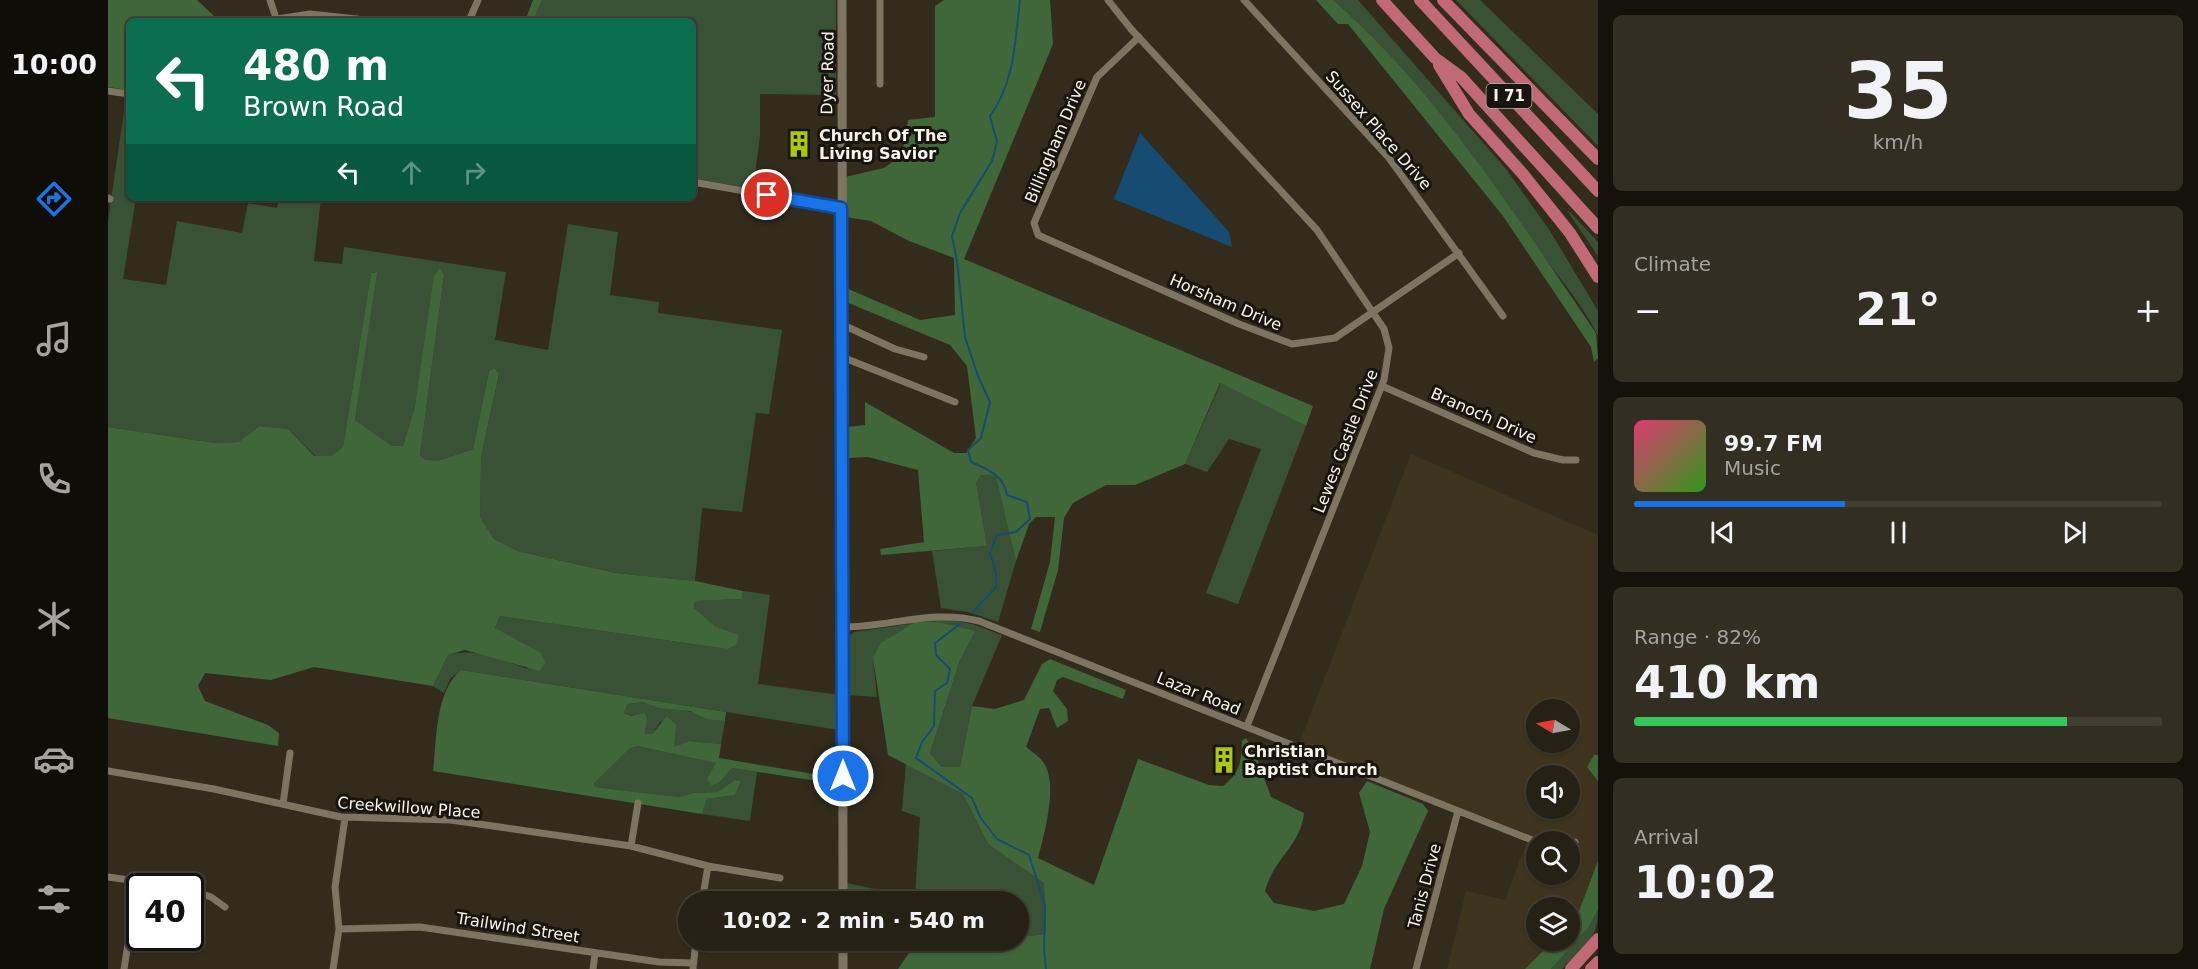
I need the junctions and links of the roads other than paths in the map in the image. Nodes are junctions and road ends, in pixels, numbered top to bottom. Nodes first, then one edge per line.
1 (270, 0) edge
2 (478, 0) edge
3 (842, 0) edge
4 (880, 0) edge
5 (1108, 0) edge
6 (1244, 0) edge
7 (1382, 0) edge
8 (1420, 0) edge
9 (1443, 0) edge
10 (276, 18) edge
11 (288, 18) edge
12 (348, 18) edge
13 (471, 18) edge
14 (1139, 37) junction
15 (1435, 58) junction
16 (880, 84) dead end
17 (108, 90) edge
18 (126, 93) edge
19 (1598, 159) edge
20 (696, 183) edge
21 (1598, 191) edge
22 (841, 208) junction
23 (1598, 228) edge
24 (1038, 235) joint
25 (1459, 253) junction
26 (1598, 277) edge
27 (1373, 314) junction
28 (1503, 316) dead end
29 (841, 324) junction
30 (842, 357) junction
31 (924, 357) dead end
32 (1382, 386) junction
33 (955, 402) dead end
34 (1576, 460) dead end
35 (843, 627) junction
36 (1246, 726) junction
37 (290, 753) dead end
38 (108, 771) edge
39 (638, 803) dead end
40 (283, 804) junction
41 (1458, 811) junction
42 (345, 818) junction
43 (1526, 838) edge
44 (632, 846) junction
45 (708, 866) junction
46 (108, 877) edge
47 (780, 878) dead end
48 (126, 879) edge
49 (704, 891) edge
50 (843, 891) edge
51 (204, 894) edge
52 (225, 907) dead end
53 (339, 929) junction
54 (1598, 935) edge
55 (1598, 939) edge
56 (1588, 949) junction
57 (127, 951) edge
58 (695, 951) edge
59 (843, 951) edge
60 (595, 953) junction
61 (1598, 962) edge
62 (693, 966) edge
63 (124, 969) edge
64 (333, 969) edge
65 (593, 969) edge
66 (843, 969) edge
67 (1416, 969) edge
68 (1571, 969) edge
69 (1591, 969) edge

1 - 10 street
2 - 13 street
3 - 22 street, Dyer Road
4 - 16 street
5 - 14 street, Lewes Castle Drive
6 - 25 street, Sussex Place Drive
7 - 15 highway, I 71
8 - 21 highway, I 71
9 - 19 highway
11 - 12 street
14 - 24 street, Billingham Drive
14 - 27 street, Lewes Castle Drive
15 - 23 highway, I 71
15 - 26 highway
17 - 18 street
20 - 22 street
22 - 29 street, Dyer Road
24 - 27 street, Horsham Drive
25 - 27 street, Horsham Drive
25 - 28 street, Sussex Place Drive
27 - 32 street, Lewes Castle Drive
29 - 30 street, Dyer Road
29 - 31 street
30 - 33 street
30 - 35 street, Dyer Road
32 - 34 street, Branoch Drive
32 - 36 street, Lewes Castle Drive
35 - 36 street, Lazar Road
35 - 50 street, Dyer Road
36 - 41 street, Lazar Road
37 - 40 street
38 - 40 street, Creekwillow Place
39 - 44 street
40 - 42 street, Creekwillow Place
41 - 43 street, Lazar Road
41 - 67 street, Tanis Drive
42 - 44 street, Creekwillow Place
42 - 53 street
44 - 45 street, Creekwillow Place
45 - 47 street, Creekwillow Place
45 - 49 street
46 - 48 street
51 - 52 street
53 - 60 street, Trailwind Street
53 - 64 street
54 - 56 highway
55 - 56 highway
56 - 68 highway
57 - 63 street
58 - 62 street
59 - 66 street
60 - 62 street, Trailwind Street
60 - 65 street
61 - 69 highway

